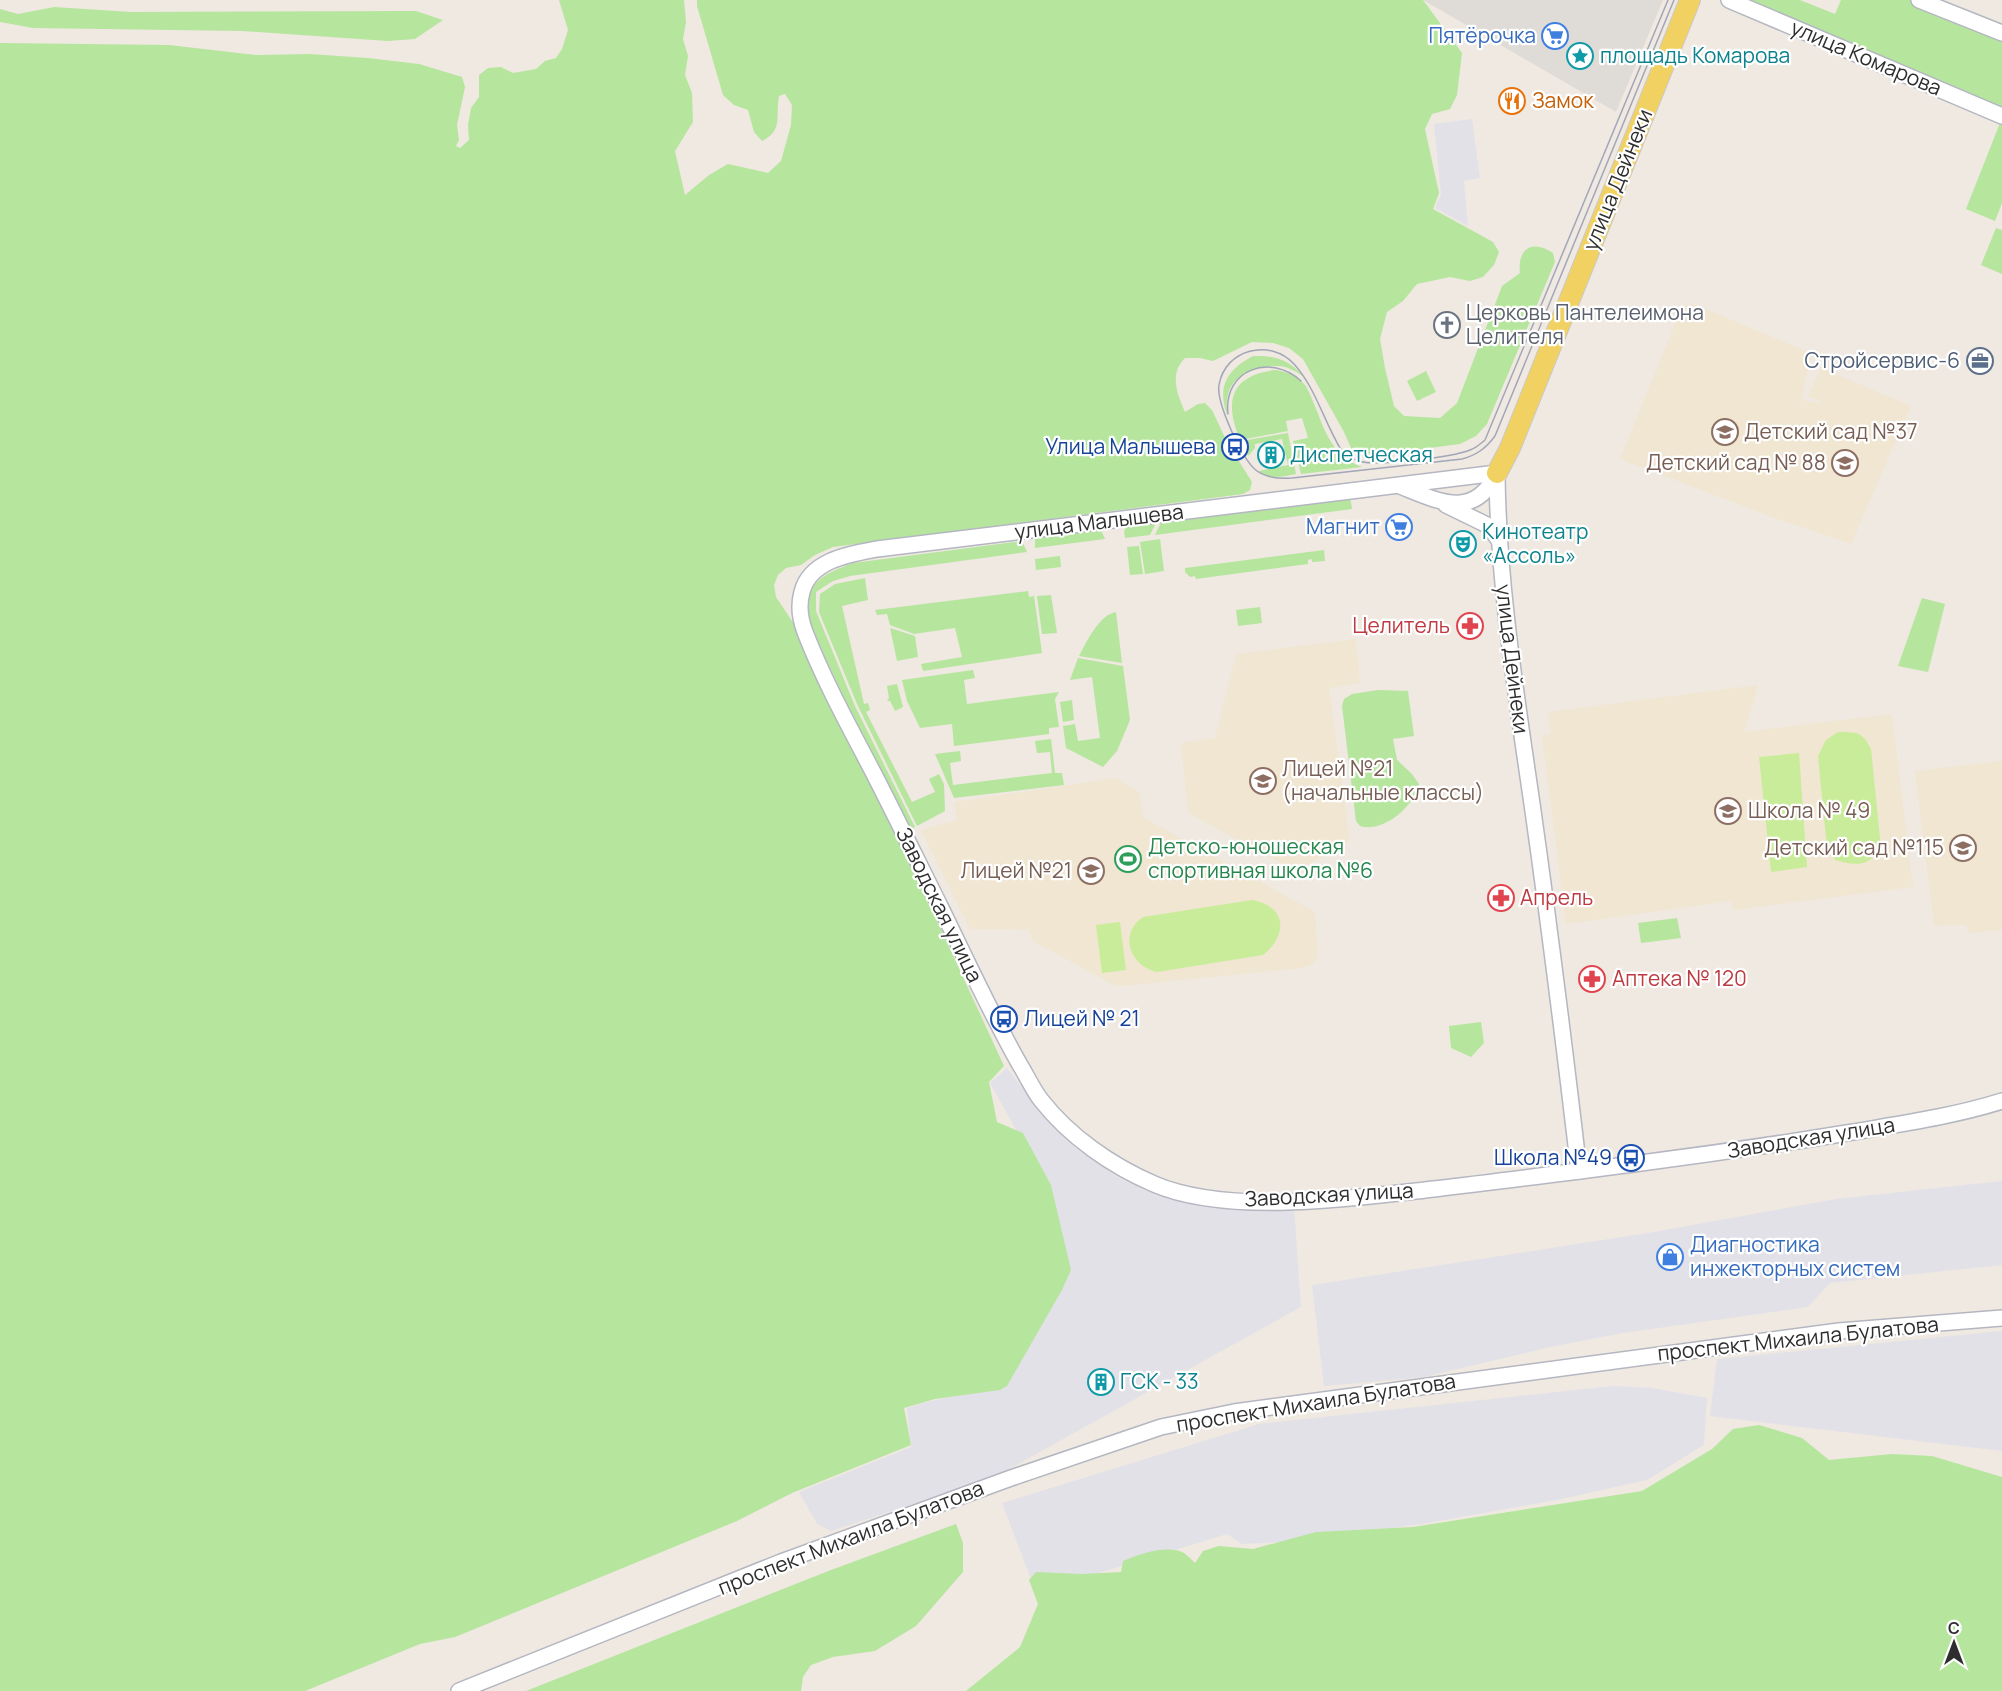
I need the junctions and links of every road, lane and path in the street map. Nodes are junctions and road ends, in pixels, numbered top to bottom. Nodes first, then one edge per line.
1 (1690, 0) edge
2 (1729, 0) edge
3 (1919, 0) edge
4 (2002, 33) edge
5 (2002, 116) edge
6 (1497, 473) junction
7 (1400, 486) junction
8 (1435, 500) junction
9 (1498, 535) junction
10 (806, 581) joint
11 (2002, 1101) edge
12 (1580, 1172) junction
13 (2002, 1318) edge
14 (459, 1691) edge

1 - 6 main road, улица Дейнеки
2 - 5 street, улица Комарова
3 - 4 street
6 - 7 street, улица Малышева
6 - 8 street, улица Малышева
6 - 9 street, улица Дейнеки
7 - 8 street, улица Малышева
7 - 10 street, улица Малышева
8 - 9 street
9 - 12 street, улица Дейнеки
10 - 12 street, Заводская улица
11 - 12 street, Заводская улица
13 - 14 street, проспект Михаила Булатова

